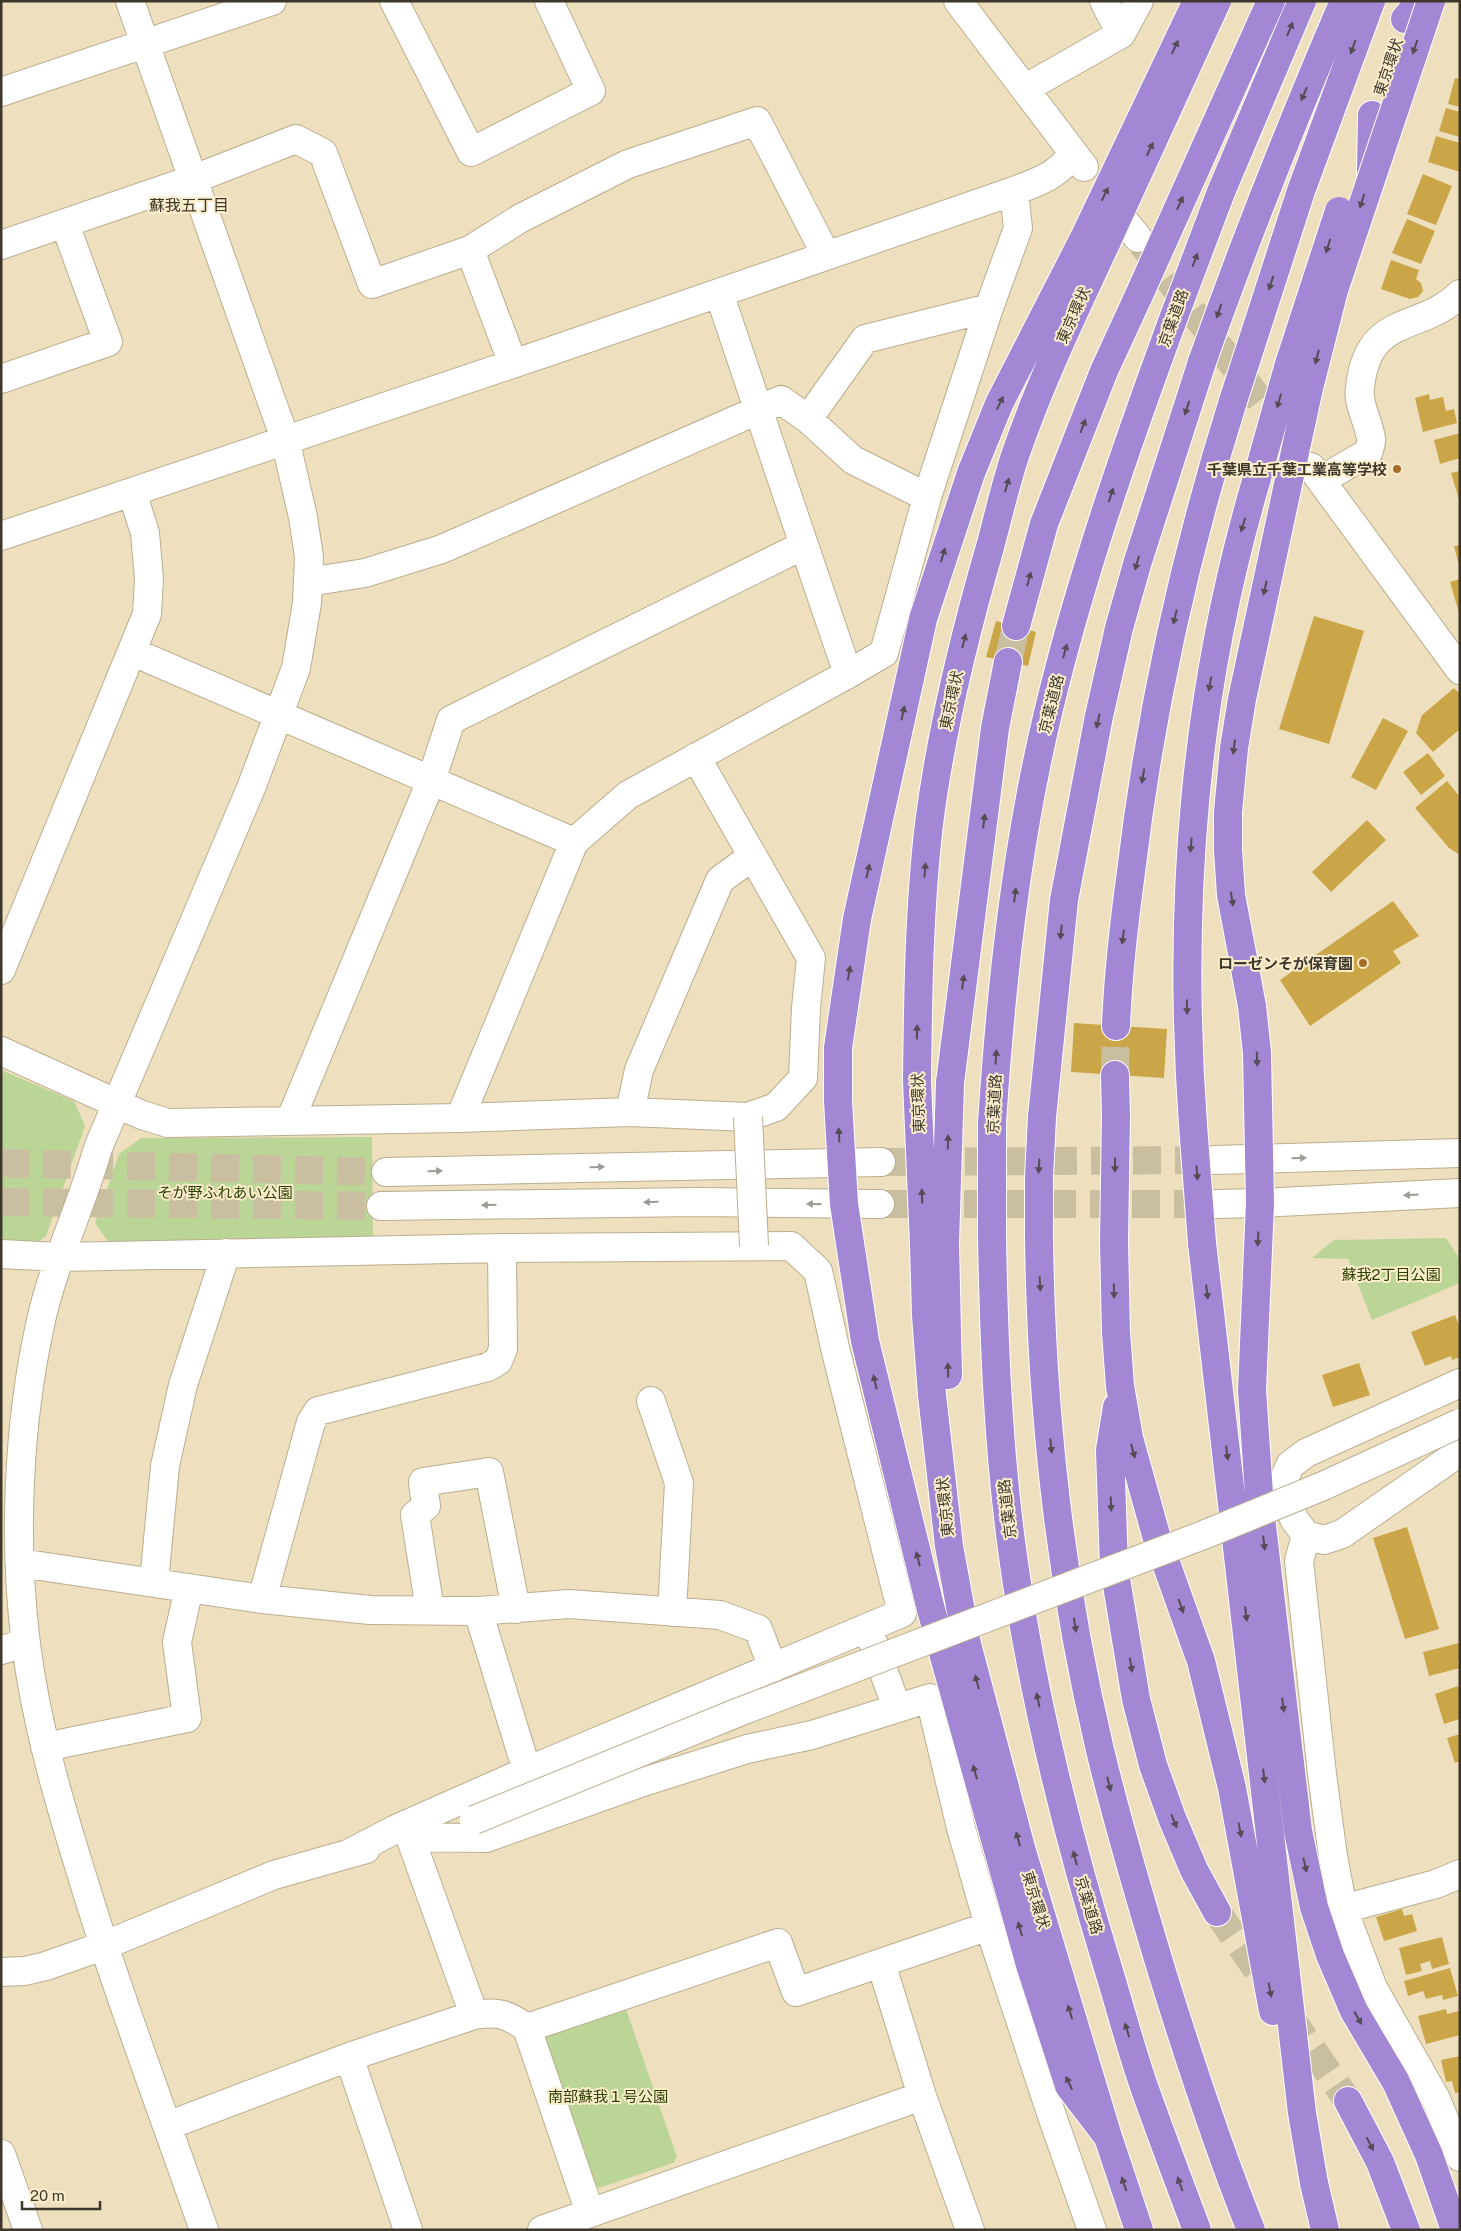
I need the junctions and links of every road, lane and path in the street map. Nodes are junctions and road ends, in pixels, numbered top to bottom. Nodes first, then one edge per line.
1 (130, 1) edge
2 (272, 1) edge
3 (394, 1) edge
4 (549, 1) edge
5 (958, 1) edge
6 (1104, 1) edge
7 (1139, 1) edge
8 (1271, 1) edge
9 (1302, 1) edge
10 (1344, 1) edge
11 (1371, 1) edge
12 (1431, 1) edge
13 (1211, 2) edge
14 (1412, 7) edge
15 (1121, 34) junction
16 (145, 42) junction
17 (1184, 76) junction
18 (1026, 88) junction
19 (1, 92) edge
20 (1372, 115) junction
21 (1131, 141) junction
22 (1371, 174) junction
23 (194, 179) junction
24 (1014, 191) junction
25 (65, 224) junction
26 (1114, 235) junction
27 (1, 246) edge
28 (470, 250) junction
29 (826, 255) junction
30 (719, 293) junction
31 (1460, 294) edge
32 (989, 308) junction
33 (514, 364) junction
34 (1, 379) edge
35 (758, 409) junction
36 (808, 420) junction
37 (285, 440) junction
38 (132, 492) junction
39 (927, 498) junction
40 (1, 536) edge
41 (804, 545) junction
42 (308, 577) junction
43 (1016, 626) tunnel mouth
44 (133, 652) junction
45 (1008, 662) tunnel mouth
46 (1460, 670) edge
47 (848, 674) junction
48 (278, 716) junction
49 (696, 757) junction
50 (431, 781) junction
51 (574, 842) junction
52 (753, 856) junction
53 (1, 970) edge
54 (1116, 1026) tunnel mouth
55 (1, 1051) edge
56 (1115, 1075) tunnel mouth
57 (118, 1102) junction
58 (630, 1112) junction
59 (748, 1117) junction
60 (460, 1118) junction
61 (290, 1121) junction
62 (1460, 1153) edge
63 (1215, 1160) tunnel mouth
64 (1259, 1160) junction
65 (841, 1162) junction
66 (881, 1162) tunnel mouth
67 (386, 1172) tunnel mouth
68 (1460, 1193) edge
69 (1260, 1203) junction
70 (844, 1204) junction
71 (880, 1204) tunnel mouth
72 (1216, 1204) tunnel mouth
73 (381, 1206) tunnel mouth
74 (934, 1244) junction
75 (754, 1246) junction
76 (502, 1248) junction
77 (226, 1253) junction
78 (1, 1254) edge
79 (59, 1257) junction
80 (1460, 1383) edge
81 (1120, 1386) junction
82 (652, 1402) dead end
83 (1460, 1422) edge
84 (1460, 1452) edge
85 (1306, 1535) junction
86 (20, 1563) junction
87 (154, 1582) junction
88 (189, 1588) junction
89 (262, 1599) junction
90 (516, 1609) junction
91 (430, 1610) junction
92 (478, 1611) junction
93 (672, 1612) junction
94 (868, 1628) junction
95 (14, 1646) edge
96 (773, 1668) junction
97 (897, 1708) junction
98 (45, 1747) junction
99 (527, 1771) junction
100 (410, 1837) junction
101 (348, 1854) junction
102 (1460, 1874) edge
103 (1343, 1909) junction
104 (1217, 1912) tunnel mouth
105 (989, 1926) junction
106 (103, 1946) junction
107 (881, 1963) junction
108 (1, 1972) edge
109 (474, 2015) junction
110 (527, 2028) junction
111 (349, 2057) junction
112 (922, 2096) junction
113 (1348, 2101) tunnel mouth
114 (1302, 2113) junction
115 (1453, 2123) edge
116 (167, 2126) junction
117 (1108, 2137) junction
118 (1, 2154) edge
119 (1460, 2157) edge
120 (590, 2213) junction
121 (1087, 2228) edge
122 (28, 2230) edge
123 (204, 2230) edge
124 (408, 2230) edge
125 (542, 2230) edge
126 (970, 2230) edge
127 (1139, 2230) edge
128 (1197, 2230) edge
129 (1251, 2230) edge
130 (1326, 2230) edge
131 (1406, 2230) edge
132 (1455, 2230) edge

1 - 16 street
2 - 16 street
3 - 4 street
5 - 18 street
6 - 15 street
7 - 15 street
43 -> 8 highway, bridge
128 -> 9 highway, 京葉道路, bridge
10 -> 129 highway, bridge
11 -> 54 highway, bridge
12 -> 22 highway, bridge
13 - 17 highway, 東京環状, bridge
21 -> 13 highway, bridge
14 - 20 highway, 東京環状
15 - 18 street
16 - 19 street
16 - 23 street
17 - 21 highway, bridge
26 -> 17 highway, 東京環状, bridge
18 - 24 street
20 - 22 highway
20 -> 114 highway, 東京環状, bridge
26 -> 21 highway, bridge
22 -> 64 highway, bridge
23 - 25 street
23 - 28 street
23 - 37 street
24 - 29 street
24 - 32 street
25 - 27 street
25 - 34 street
65 -> 26 highway
74 -> 26 highway, 東京環状, bridge
28 - 29 street
28 - 33 street
29 - 30 street
30 - 33 street
30 - 35 street
31 - 46 street
32 - 36 street
32 - 39 street
33 - 37 street
35 - 36 street
35 - 41 street
35 - 42 street
36 - 39 street
37 - 38 street
37 - 42 street
38 - 40 street
38 - 44 street
39 - 47 street
41 - 47 street
41 - 50 street
42 - 48 street
44 - 48 street
44 - 53 street
74 -> 45 highway, bridge
47 - 49 street
48 - 50 street
48 - 57 street
49 - 51 street
49 - 52 street
50 - 51 street
50 - 61 street
51 - 60 street
52 - 58 street
52 - 59 street
55 - 57 street
56 -> 81 highway, bridge
57 - 61 street
57 - 79 street
58 - 59 street
58 - 60 street
59 - 75 street, bridge
60 - 61 street
64 -> 62 street
63 - 64 street
64 - 69 highway
65 - 66 street
67 -> 65 street
65 - 70 highway
68 -> 69 street
69 - 72 street
69 -> 132 highway
70 - 71 street
70 -> 73 street
117 -> 70 highway
117 -> 74 highway, 東京環状
75 - 76 street
75 - 94 street
76 - 77 street
76 - 89 street
77 - 79 street
77 - 87 street
78 - 79 street
79 - 86 street
80 - 85 street
81 -> 104 highway
81 -> 114 highway
82 - 93 street
83 - 100 street, bridge
84 - 85 street
85 - 103 street
86 - 87 street
86 - 95 street
87 - 88 street
88 - 89 street
88 - 98 street
89 - 91 street
90 - 91 street
90 - 92 street
90 - 93 street
91 - 92 street
92 - 99 street
93 - 96 street
94 - 96 street
94 - 97 street
95 - 98 street
96 - 99 street
97 - 100 street
97 - 105 street
98 - 106 street
99 - 101 street
100 - 101 street
100 - 109 street
101 - 106 street
102 - 103 street
103 - 115 street
105 - 107 street
105 - 121 street
106 - 108 street
106 - 116 street
107 - 110 street
107 - 112 street
109 - 110 street
109 - 111 street
110 - 120 street
111 - 116 street
111 - 124 street
112 - 120 street
112 - 126 street
113 -> 131 highway
114 - 130 highway, 東京環状
115 - 119 street
116 - 123 street
127 -> 117 highway, 東京環状
118 - 122 street
120 - 125 street

